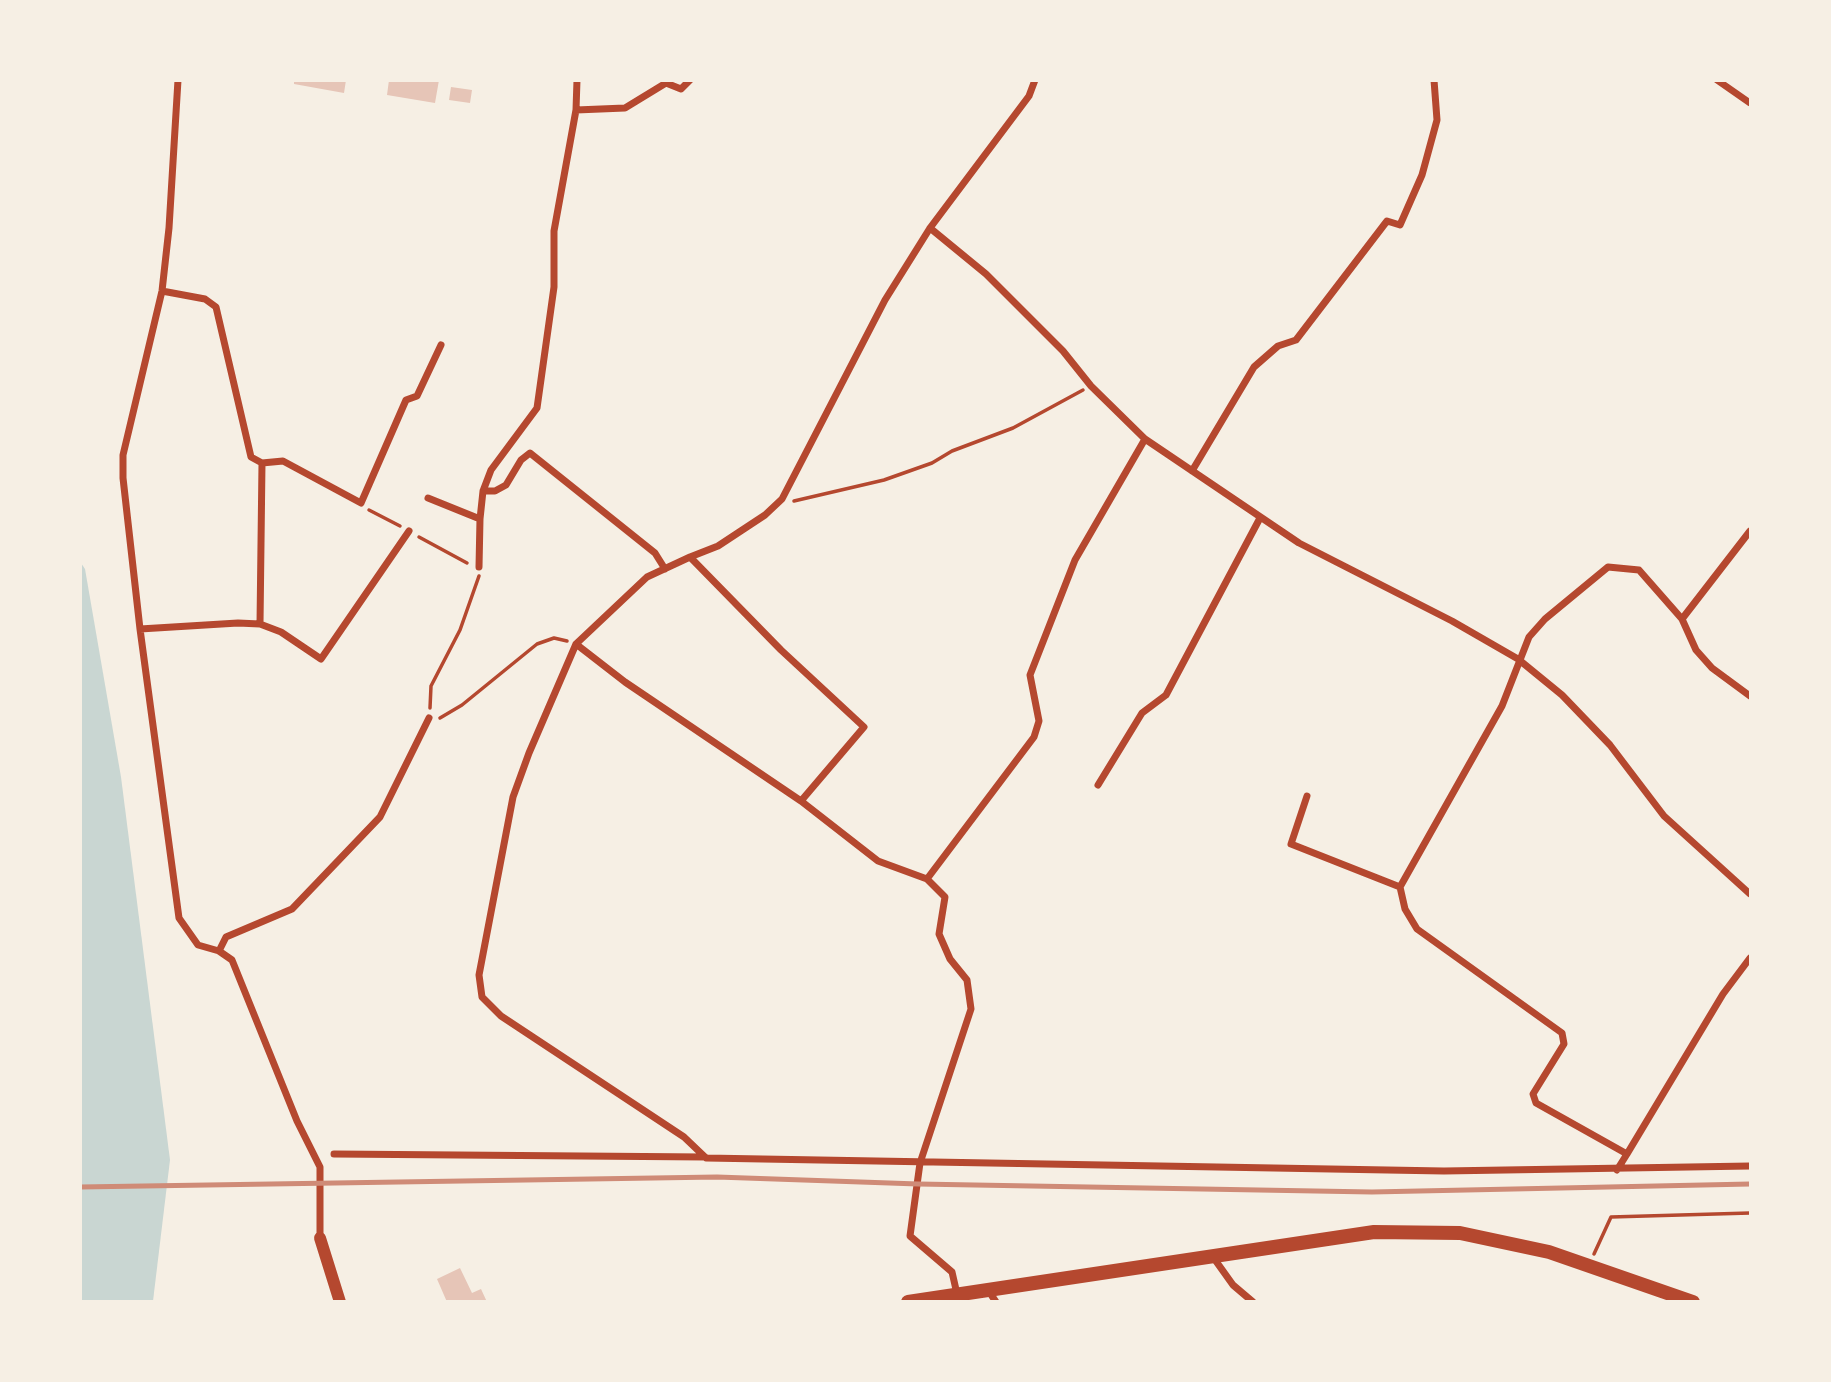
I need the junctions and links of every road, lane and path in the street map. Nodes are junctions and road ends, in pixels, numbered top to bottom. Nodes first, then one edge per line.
1 (177, 80) edge
2 (577, 80) edge
3 (690, 80) edge
4 (1035, 80) edge
5 (1434, 80) edge
6 (1717, 80) edge
7 (1751, 103) edge
8 (576, 110) junction
9 (930, 228) junction
10 (162, 291) junction
11 (441, 345) dead end
12 (1091, 386) junction
13 (1145, 439) junction
14 (262, 463) junction
15 (1192, 471) junction
16 (483, 491) junction
17 (428, 498) dead end
18 (782, 499) junction
19 (1260, 518) junction
20 (480, 519) junction
21 (409, 531) dead end
22 (1751, 531) edge
23 (690, 557) junction
24 (479, 567) joint
25 (665, 569) junction
26 (1682, 619) junction
27 (260, 624) junction
28 (140, 629) junction
29 (576, 644) junction
30 (1518, 659) junction
31 (1751, 696) edge
32 (429, 718) junction
33 (1098, 785) dead end
34 (1307, 796) dead end
35 (802, 801) junction
36 (927, 879) junction
37 (1400, 887) junction
38 (1751, 894) edge
39 (219, 951) junction
40 (1751, 958) edge
41 (334, 1154) dead end
42 (1627, 1154) junction
43 (706, 1157) junction
44 (920, 1163) junction
45 (1751, 1166) edge
46 (1617, 1170) junction
47 (1751, 1213) edge
48 (320, 1238) joint
49 (1213, 1256) junction
50 (1590, 1265) junction
51 (957, 1294) junction
52 (992, 1295) edge
53 (340, 1301) edge
54 (908, 1301) edge
55 (1253, 1301) edge
56 (1693, 1301) edge

1 - 10 street
2 - 8 street
3 - 8 street
4 - 9 street
5 - 15 street
6 - 7 street
8 - 16 street
9 - 12 street
9 - 18 street
10 - 14 street
10 - 28 street
11 - 14 street
12 - 13 street
12 - 18 path
13 - 15 street
13 - 36 street
14 - 27 street
15 - 19 street
16 - 20 street
16 - 25 street
17 - 20 street
18 - 23 street
19 - 30 street
19 - 33 street
20 - 24 street
21 - 27 street
22 - 26 street
23 - 25 street
23 - 35 street
24 - 32 path
25 - 29 street
26 - 30 street
26 - 31 street
27 - 28 street
28 - 39 street
29 - 32 path
29 - 35 street
29 - 43 street
30 - 37 street
30 - 38 street
32 - 39 street
34 - 37 street
35 - 36 street
36 - 44 street
37 - 42 street
39 - 48 street
40 - 42 street
41 - 43 street
42 - 46 street
43 - 44 street
44 - 46 street
44 - 51 street
45 - 46 street
47 - 50 path
48 - 53 street
49 - 50 main road
49 - 52 main road
49 - 55 street
50 - 56 main road
51 - 52 main road
51 - 54 main road

